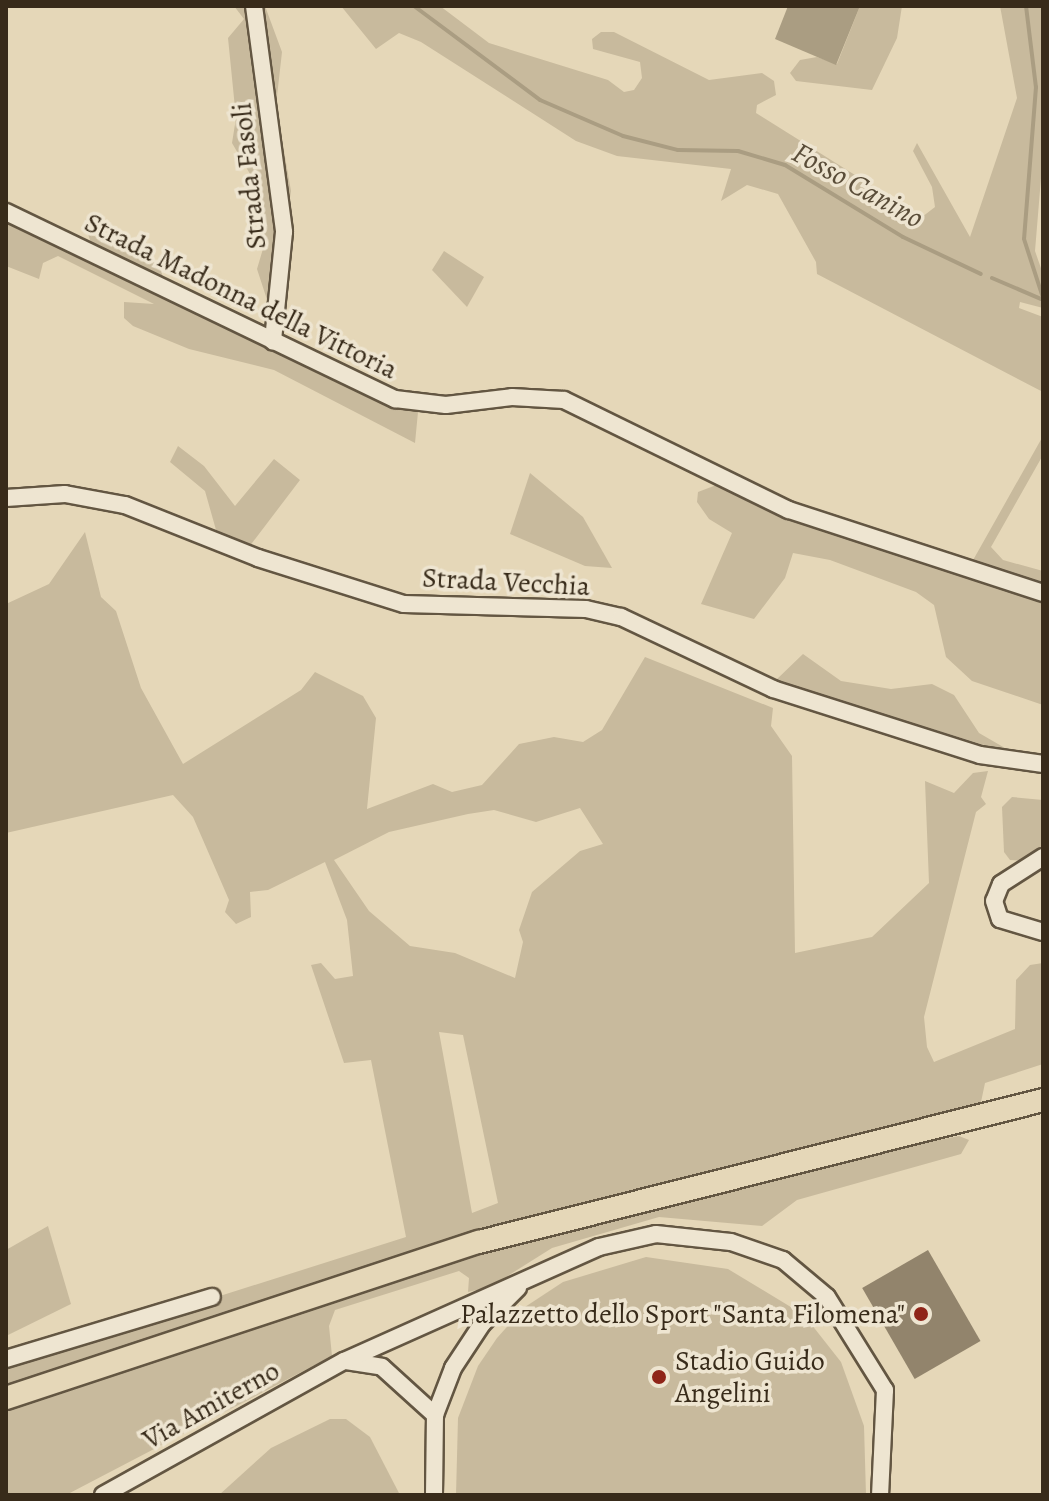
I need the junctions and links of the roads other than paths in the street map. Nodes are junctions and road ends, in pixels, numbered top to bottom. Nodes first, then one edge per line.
1 (254, 6) edge
2 (6, 212) edge
3 (273, 341) junction
4 (6, 498) edge
5 (1043, 593) edge
6 (1043, 764) edge
7 (1043, 857) edge
8 (1043, 932) edge
9 (1043, 1100) edge
10 (527, 1278) junction
11 (212, 1297) dead end
12 (6, 1359) edge
13 (344, 1361) junction
14 (6, 1398) edge
15 (435, 1415) junction
16 (103, 1495) edge
17 (434, 1495) edge
18 (880, 1495) edge

1 - 3 street, Strada Fasoli
2 - 3 street, Strada Madonna della Vittoria
3 - 5 street, Strada Madonna della Vittoria
4 - 6 street, Strada Vecchia
7 - 8 street
9 - 14 highway
10 - 13 street, Via Amiterno
10 - 15 street
10 - 18 street, Via Amiterno
11 - 12 street
13 - 15 street
13 - 16 street, Via Amiterno
15 - 17 street

